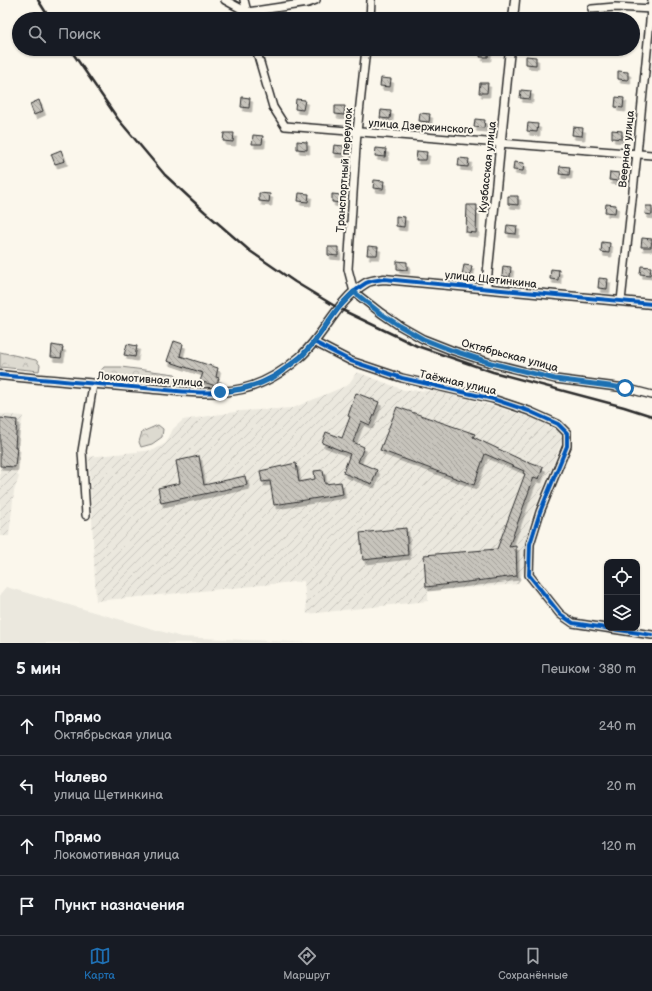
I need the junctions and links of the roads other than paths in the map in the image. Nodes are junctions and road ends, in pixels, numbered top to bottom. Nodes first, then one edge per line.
1 (225, 0) edge
2 (244, 0) edge
3 (316, 0) edge
4 (372, 0) edge
5 (515, 0) edge
6 (652, 0) edge
7 (592, 9) dead end
8 (652, 9) edge
9 (243, 12) edge
10 (247, 12) edge
11 (263, 12) edge
12 (371, 12) edge
13 (514, 12) edge
14 (258, 56) edge
15 (365, 56) edge
16 (509, 56) edge
17 (357, 132) junction
18 (500, 143) junction
19 (637, 154) junction
20 (652, 155) edge
21 (486, 288) junction
22 (354, 292) junction
23 (621, 301) junction
24 (652, 304) edge
25 (338, 308) joint
26 (314, 342) junction
27 (0, 375) edge
28 (93, 384) junction
29 (652, 395) edge
30 (86, 515) dead end
31 (652, 635) edge

1 - 9 street
2 - 10 street
3 - 11 street
4 - 12 street
5 - 13 street
6 - 8 street, Веерная улица
7 - 8 street
8 - 19 street, Веерная улица
14 - 17 street, улица Дзержинского
15 - 17 street, Транспортный переулок
16 - 18 street, Кузбасская улица
17 - 18 street, улица Дзержинского
17 - 22 street, Транспортный переулок
18 - 19 street, улица Дзержинского
18 - 21 street, Кузбасская улица
19 - 20 street, улица Дзержинского
19 - 23 street, Веерная улица
21 - 22 street, улица Щетинкина
21 - 23 street, улица Щетинкина
22 - 25 street, улица Щетинкина
22 - 29 street, Октябрьская улица
23 - 24 street, улица Щетинкина
25 - 26 street, Локомотивная улица
26 - 28 street, Локомотивная улица
26 - 31 street, Таёжная улица
27 - 28 street, Локомотивная улица
28 - 30 street

